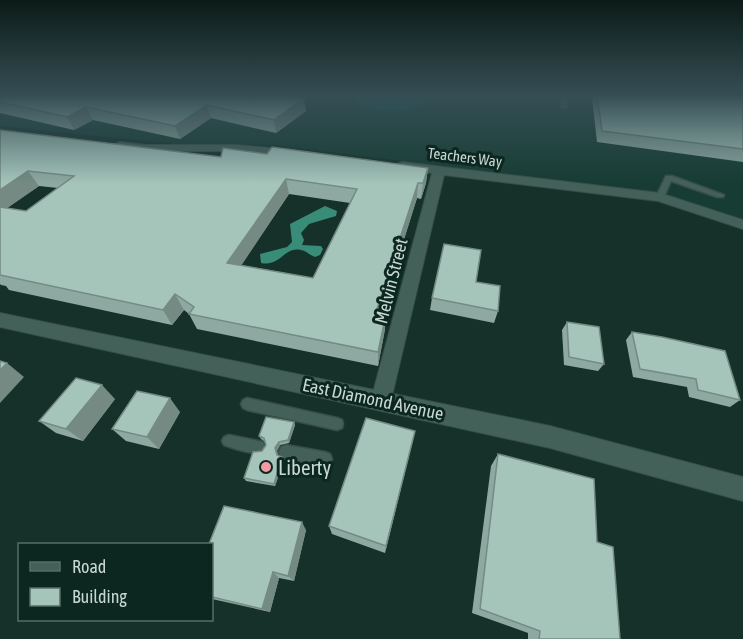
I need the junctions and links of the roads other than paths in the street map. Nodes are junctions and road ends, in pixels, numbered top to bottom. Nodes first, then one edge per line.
1 (112, 144) edge
2 (303, 155) edge
3 (394, 165) edge
4 (439, 170) junction
5 (720, 195) dead end
6 (660, 196) junction
7 (743, 225) edge
8 (0, 320) edge
9 (381, 400) junction
10 (247, 404) dead end
11 (337, 424) dead end
12 (229, 441) dead end
13 (258, 447) dead end
14 (286, 452) dead end
15 (325, 459) dead end
16 (743, 489) edge

1 - 2 street
3 - 4 street, Teachers Way
4 - 6 street, Teachers Way
4 - 9 street, Melvin Street
5 - 6 lane
6 - 7 street, Teachers Way
8 - 9 street, East Diamond Avenue
9 - 16 street, East Diamond Avenue
10 - 11 lane
12 - 13 lane
14 - 15 lane

